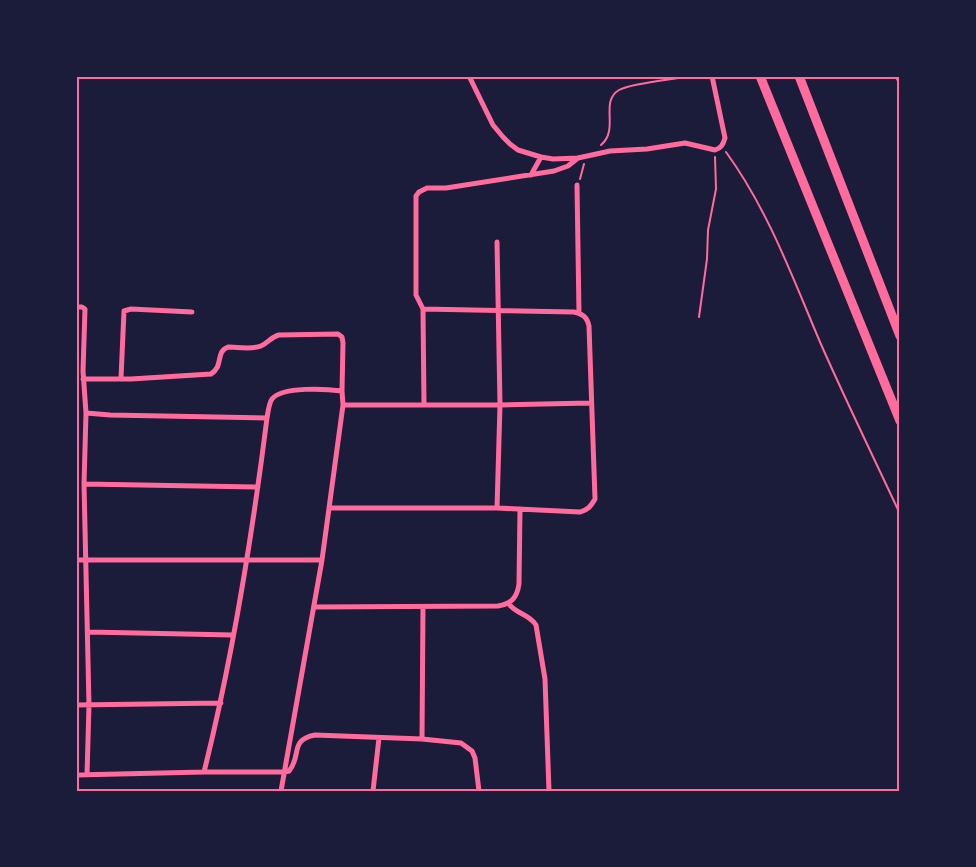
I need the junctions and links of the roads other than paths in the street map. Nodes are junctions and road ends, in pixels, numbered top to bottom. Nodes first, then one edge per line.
1 (468, 76) edge
2 (712, 76) edge
3 (760, 76) edge
4 (799, 76) edge
5 (541, 157) junction
6 (578, 158) junction
7 (531, 175) junction
8 (577, 185) road end
9 (497, 242) dead end
10 (76, 307) edge
11 (424, 309) junction
12 (498, 311) junction
13 (192, 312) dead end
14 (578, 313) junction
15 (76, 336) edge
16 (83, 336) junction
17 (900, 336) edge
18 (121, 378) junction
19 (83, 379) junction
20 (342, 390) junction
21 (76, 391) edge
22 (84, 391) junction
23 (590, 402) junction
24 (343, 405) junction
25 (424, 405) junction
26 (500, 405) junction
27 (86, 413) junction
28 (267, 418) junction
29 (900, 421) edge
30 (84, 484) junction
31 (258, 487) junction
32 (330, 508) junction
33 (497, 508) junction
34 (520, 509) junction
35 (76, 560) edge
36 (86, 560) junction
37 (246, 560) junction
38 (322, 560) junction
39 (509, 604) junction
40 (314, 607) junction
41 (423, 607) junction
42 (88, 632) junction
43 (233, 634) junction
44 (221, 703) junction
45 (76, 705) edge
46 (89, 705) junction
47 (379, 738) junction
48 (422, 739) junction
49 (204, 772) junction
50 (285, 772) junction
51 (76, 775) edge
52 (87, 775) junction
53 (281, 791) edge
54 (373, 791) edge
55 (479, 791) edge
56 (549, 791) edge

1 - 5 street
2 - 6 street
3 - 29 highway
4 - 17 highway
5 - 6 street
5 - 7 street
6 - 7 street
7 - 11 street
8 - 14 street
9 - 12 street
10 - 16 street
11 - 12 street
11 - 25 street
12 - 14 street
12 - 26 street
13 - 18 street
14 - 23 street
15 - 16 street
16 - 19 street
18 - 19 street
18 - 20 street
19 - 22 street
20 - 24 street
20 - 28 street
21 - 22 street
22 - 27 street
23 - 26 street
23 - 34 street
24 - 25 street
24 - 32 street
25 - 26 street
26 - 33 street
27 - 28 street
27 - 30 street
28 - 31 street
30 - 31 street
30 - 36 street
31 - 37 street
32 - 33 street
32 - 38 street
33 - 34 street
34 - 39 street
35 - 36 street
36 - 37 street
36 - 42 street
37 - 38 street
37 - 43 street
38 - 40 street
39 - 41 street
39 - 56 street
40 - 41 street
40 - 50 street
41 - 48 street
42 - 43 street
42 - 46 street
43 - 44 street
44 - 46 street
44 - 49 street
45 - 46 street
46 - 52 street
47 - 48 street
47 - 50 street
47 - 54 street
48 - 55 street
49 - 50 street
49 - 52 street
50 - 53 street
51 - 52 street

